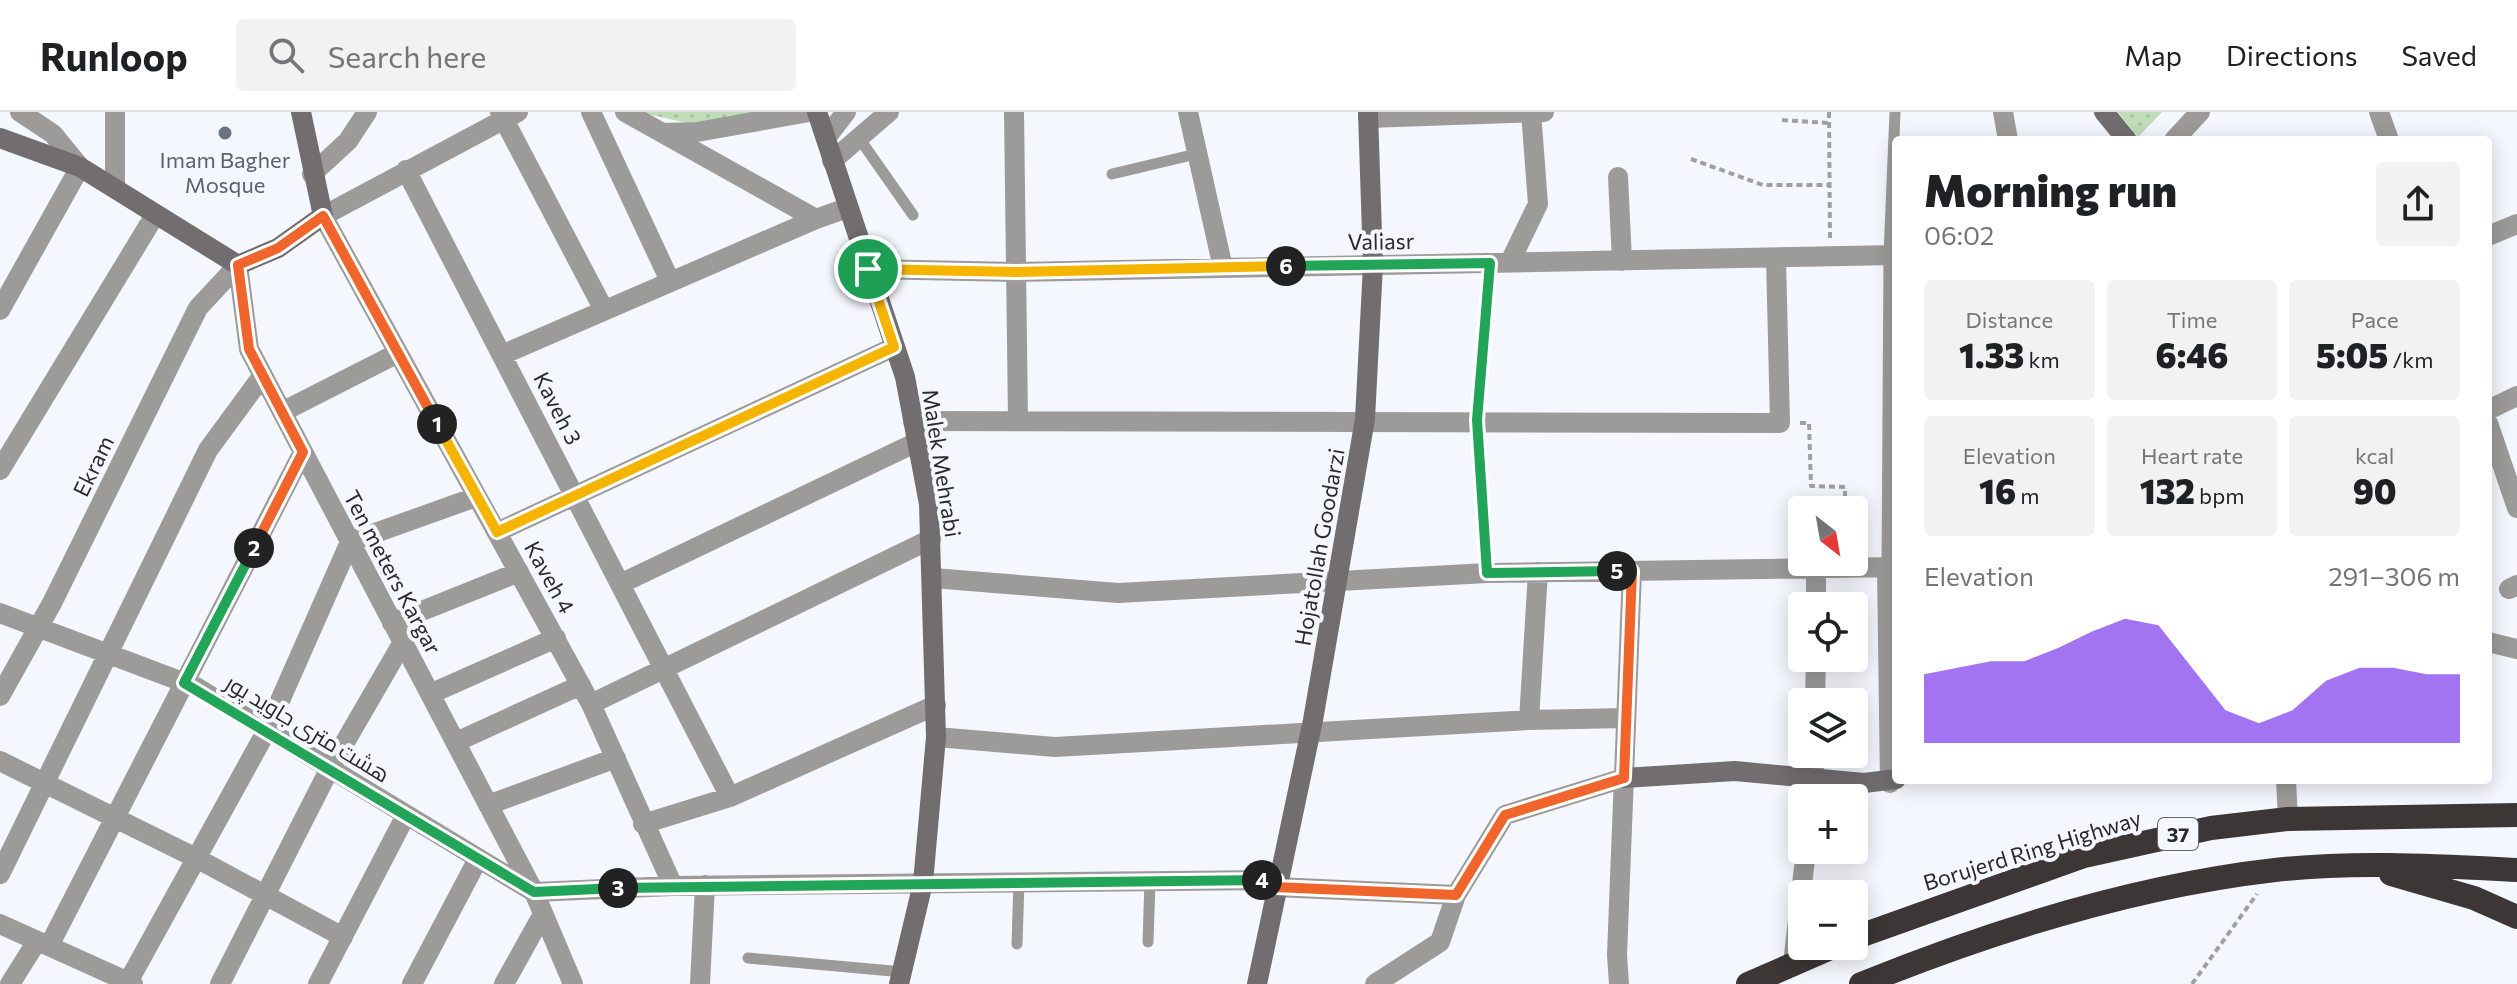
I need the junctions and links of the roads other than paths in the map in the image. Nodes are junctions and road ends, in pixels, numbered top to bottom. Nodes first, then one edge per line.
1 (20, 112) edge
2 (115, 112) edge
3 (301, 112) edge
4 (367, 112) edge
5 (591, 112) edge
6 (625, 112) edge
7 (809, 112) edge
8 (817, 112) edge
9 (846, 112) edge
10 (889, 112) edge
11 (1014, 112) edge
12 (1188, 112) edge
13 (1536, 112) edge
14 (1895, 112) edge
15 (2003, 112) edge
16 (2104, 112) edge
17 (2200, 112) edge
18 (2383, 113) edge
19 (507, 114) edge
20 (1368, 115) edge
21 (663, 133) junction
22 (1895, 136) edge
23 (2007, 136) edge
24 (2124, 136) edge
25 (2178, 136) edge
26 (2388, 136) edge
27 (826, 138) junction
28 (859, 138) junction
29 (2, 144) edge
30 (1196, 154) junction
31 (832, 161) junction
32 (80, 167) junction
33 (406, 170) junction
34 (312, 174) junction
35 (1112, 174) dead end
36 (1618, 177) dead end
37 (115, 187) junction
38 (847, 208) junction
39 (155, 215) junction
40 (913, 215) dead end
41 (323, 216) junction
42 (816, 219) junction
43 (2517, 224) edge
44 (2492, 234) edge
45 (1892, 255) edge
46 (1776, 259) junction
47 (1622, 261) junction
48 (1500, 263) junction
49 (238, 265) junction
50 (1373, 265) junction
51 (1223, 268) junction
52 (868, 269) junction
53 (1016, 272) junction
54 (670, 281) junction
55 (0, 310) edge
56 (604, 310) junction
57 (894, 347) junction
58 (398, 353) junction
59 (504, 354) junction
60 (263, 375) junction
61 (2517, 396) edge
62 (2492, 408) edge
63 (282, 412) junction
64 (1365, 419) junction
65 (1018, 420) junction
66 (913, 421) junction
67 (2492, 435) edge
68 (917, 442) junction
69 (303, 452) junction
70 (0, 470) edge
71 (576, 495) junction
72 (476, 497) junction
73 (2517, 508) edge
74 (497, 532) junction
75 (931, 539) junction
76 (350, 542) junction
77 (1868, 567) edge
78 (1892, 567) edge
79 (1788, 568) edge
80 (1632, 571) junction
81 (519, 572) junction
82 (1538, 572) junction
83 (933, 578) junction
84 (1337, 581) junction
85 (622, 583) junction
86 (0, 613) edge
87 (392, 623) junction
88 (37, 627) junction
89 (556, 638) junction
90 (403, 642) junction
91 (2492, 643) edge
92 (2517, 649) edge
93 (106, 653) junction
94 (665, 670) junction
95 (184, 683) junction
96 (581, 685) junction
97 (430, 694) junction
98 (0, 696) edge
99 (591, 704) junction
100 (936, 705) junction
101 (1626, 718) junction
102 (1529, 720) junction
103 (267, 730) junction
104 (1310, 732) junction
105 (936, 737) junction
106 (456, 742) junction
107 (616, 758) junction
108 (0, 761) edge
109 (330, 768) junction
110 (1624, 778) junction
111 (1892, 781) edge
112 (45, 783) junction
113 (1795, 784) edge
114 (1859, 784) edge
115 (2286, 784) edge
116 (730, 797) junction
117 (488, 805) junction
118 (406, 815) junction
119 (2517, 815) edge
120 (116, 818) junction
121 (2288, 819) junction
122 (643, 824) junction
123 (196, 858) junction
124 (478, 859) junction
125 (1804, 864) edge
126 (2362, 865) junction
127 (2517, 870) edge
128 (0, 874) edge
129 (1150, 881) junction
130 (1019, 882) junction
131 (923, 883) junction
132 (1276, 883) junction
133 (705, 885) junction
134 (673, 886) junction
135 (534, 892) junction
136 (1456, 895) junction
137 (266, 897) junction
138 (543, 914) junction
139 (2517, 917) edge
140 (0, 924) edge
141 (1868, 933) edge
142 (343, 937) junction
143 (1148, 942) dead end
144 (43, 943) junction
145 (1017, 944) dead end
146 (748, 958) dead end
147 (1802, 960) edge
148 (1793, 964) junction
149 (901, 978) edge
150 (121, 981) edge
151 (10, 984) edge
152 (220, 984) edge
153 (318, 984) edge
154 (412, 984) edge
155 (504, 984) edge
156 (573, 984) edge
157 (700, 984) edge
158 (1257, 984) edge
159 (1375, 984) edge
160 (1619, 984) edge
161 (1748, 984) edge
162 (1861, 984) edge

1 - 32 street
2 - 37 street
3 - 34 street
4 - 34 street
5 - 54 street
6 - 21 street
7 - 21 street
8 - 27 street, Malek Mehrabi
9 - 27 street
10 - 28 street
11 - 53 street
12 - 30 street
13 - 20 street
13 - 48 street
14 - 22 lane
15 - 23 street
16 - 24 street
17 - 25 street
18 - 26 street
19 - 33 street
19 - 56 street
20 - 50 street, Hojatollah Goodarzi
21 - 42 street
27 - 31 street, Malek Mehrabi
28 - 31 street
28 - 40 lane
29 - 32 street
30 - 35 lane
30 - 51 street
31 - 38 street, Malek Mehrabi
32 - 37 street
32 - 55 street
33 - 41 street
33 - 59 street, Kaveh 3
34 - 41 street
36 - 47 street
37 - 39 street
38 - 42 street
38 - 52 street, Malek Mehrabi
39 - 49 street
39 - 70 street
41 - 49 street
41 - 58 street, Kaveh 4
42 - 54 street
43 - 44 street
45 - 46 street, Valiasr
46 - 47 street, Valiasr
46 - 64 street
47 - 48 street, Valiasr
48 - 50 street, Valiasr
49 - 60 street, Ten meters Kargar
49 - 88 street, Ekram
50 - 51 street, Valiasr
50 - 64 street, Hojatollah Goodarzi
51 - 53 street, Valiasr
52 - 53 street, Valiasr
52 - 57 street, Malek Mehrabi
53 - 65 street
54 - 56 street
56 - 59 street
57 - 66 street, Malek Mehrabi
57 - 71 street
58 - 63 street
58 - 72 street, Kaveh 4
59 - 71 street, Kaveh 3
60 - 63 street, Ten meters Kargar
60 - 93 street
61 - 62 street
63 - 69 street, Ten meters Kargar
64 - 65 street
64 - 84 street, Hojatollah Goodarzi
65 - 66 street
66 - 68 street, Malek Mehrabi
67 - 73 street
68 - 75 street, Malek Mehrabi
68 - 85 street
69 - 76 street, Ten meters Kargar
69 - 95 street
71 - 74 street
71 - 85 street, Kaveh 3
72 - 74 street, Kaveh 4
72 - 76 street
74 - 81 street, Kaveh 4
75 - 83 street, Malek Mehrabi
75 - 94 street
76 - 87 street, Ten meters Kargar
76 - 103 street
77 - 78 street
79 - 80 street
80 - 82 street
80 - 101 street
81 - 87 street
81 - 89 street, Kaveh 4
82 - 84 street
82 - 102 street
83 - 84 street
83 - 100 street, Malek Mehrabi
84 - 104 street, Hojatollah Goodarzi
85 - 94 street, Kaveh 3
86 - 88 street, هشت متری جاوید پور
87 - 90 street, Ten meters Kargar
88 - 93 street, هشت متری جاوید پور
88 - 98 street, Ekram
89 - 96 street, Kaveh 4
89 - 97 street
90 - 97 street, Ten meters Kargar
90 - 109 street
91 - 92 street
93 - 95 street, هشت متری جاوید پور
93 - 112 street
94 - 99 street
94 - 116 street, Kaveh 3
95 - 103 street, هشت متری جاوید پور
95 - 120 street
96 - 99 street, Kaveh 4
96 - 106 street
97 - 106 street, Ten meters Kargar
99 - 107 street, Kaveh 4
100 - 105 street, Malek Mehrabi
100 - 116 street
101 - 102 street
101 - 110 street
102 - 104 street
103 - 109 street, هشت متری جاوید پور
103 - 123 street
104 - 105 street
104 - 132 street, Hojatollah Goodarzi
105 - 131 street, Malek Mehrabi
106 - 117 street, Ten meters Kargar
107 - 117 street
107 - 122 street, Kaveh 4
108 - 112 street
109 - 118 street, هشت متری جاوید پور
109 - 137 street
110 - 113 street
110 - 136 street
110 - 160 street
111 - 114 street
112 - 120 street
112 - 128 street
115 - 121 street
116 - 122 street
117 - 135 street, Ten meters Kargar
118 - 124 street, هشت متری جاوید پور
118 - 142 street
119 - 121 highway, Borujerd Ring Highway / 37
120 - 123 street
120 - 144 street
121 - 141 highway, Borujerd Ring Highway / 37
122 - 134 street, Kaveh 4
123 - 137 street
123 - 150 street
124 - 135 street, هشت متری جاوید پور
124 - 154 street
125 - 148 street
126 - 127 highway, 37
126 - 139 highway
126 - 162 highway, 37
129 - 130 street
129 - 132 street
129 - 143 lane
130 - 131 street
130 - 145 lane
131 - 133 street
131 - 149 street, Malek Mehrabi
132 - 136 street
132 - 158 street, Hojatollah Goodarzi
133 - 134 street
133 - 157 street
134 - 135 street
135 - 138 street, Ten meters Kargar
136 - 159 street
137 - 142 street
137 - 152 street
138 - 155 street
138 - 156 street, Ten meters Kargar
140 - 144 street
142 - 153 street
144 - 150 street
144 - 151 street
146 - 149 lane
147 - 148 highway
148 - 161 highway

